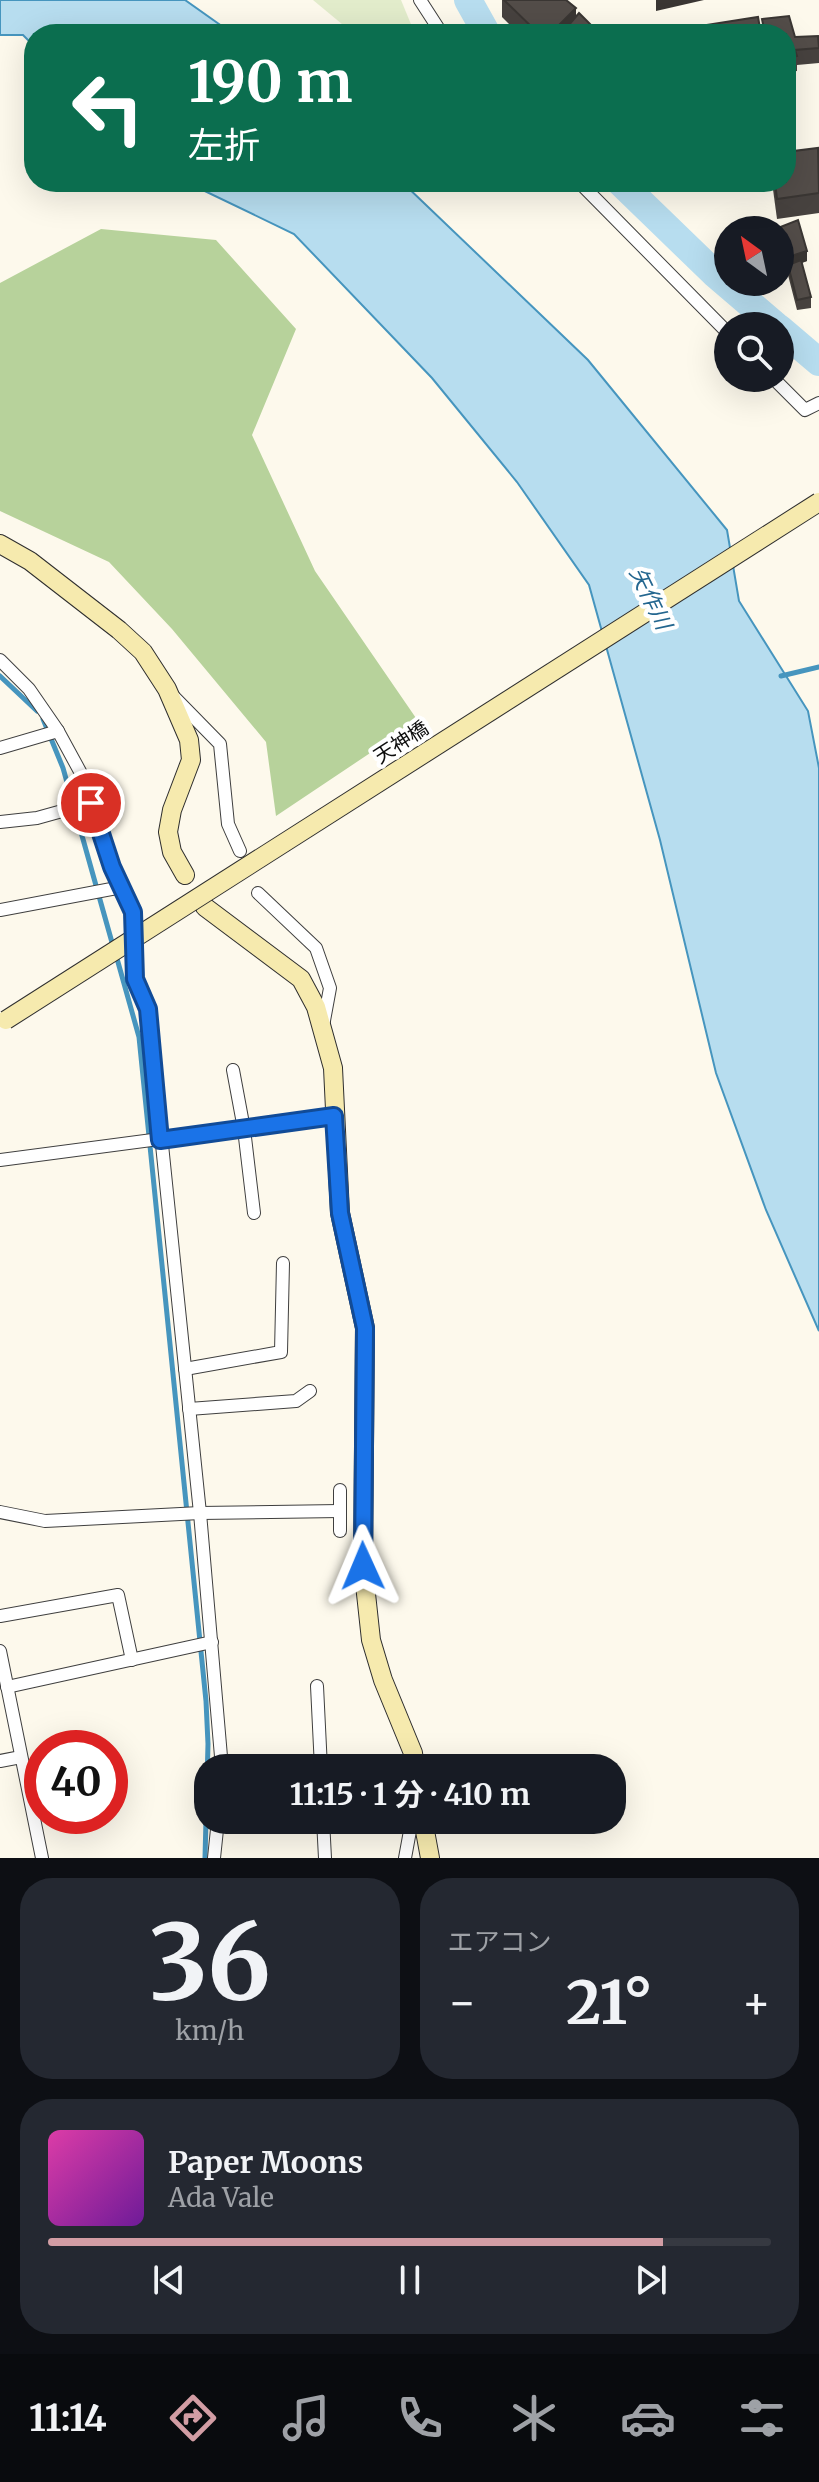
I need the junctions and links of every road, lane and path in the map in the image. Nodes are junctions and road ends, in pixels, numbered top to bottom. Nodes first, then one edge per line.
1 (420, 0) edge
2 (436, 24) edge
3 (589, 192) edge
4 (714, 319) edge
5 (787, 392) edge
6 (819, 403) edge
7 (819, 502) edge
8 (0, 544) edge
9 (0, 660) edge
10 (167, 689) junction
11 (58, 731) junction
12 (0, 748) edge
13 (91, 803) junction
14 (0, 822) edge
15 (240, 851) dead end
16 (185, 875) dead end
17 (122, 887) junction
18 (258, 893) dead end
19 (205, 907) dead end
20 (0, 910) edge
21 (3, 1022) edge
22 (322, 1030) junction
23 (233, 1070) dead end
24 (334, 1116) junction
25 (244, 1129) junction
26 (160, 1140) junction
27 (0, 1160) edge
28 (254, 1213) dead end
29 (283, 1263) dead end
30 (185, 1369) junction
31 (310, 1391) dead end
32 (189, 1409) junction
33 (340, 1490) dead end
34 (340, 1511) junction
35 (0, 1512) edge
36 (200, 1513) junction
37 (340, 1531) dead end
38 (0, 1616) edge
39 (212, 1642) junction
40 (0, 1651) edge
41 (132, 1660) junction
42 (317, 1686) dead end
43 (7, 1687) junction
44 (221, 1754) edge
45 (320, 1754) edge
46 (413, 1754) edge
47 (21, 1757) junction
48 (0, 1761) edge
49 (217, 1834) edge
50 (324, 1834) edge
51 (409, 1834) edge
52 (426, 1834) edge
53 (42, 1858) edge
54 (214, 1858) edge
55 (325, 1858) edge
56 (405, 1858) edge
57 (430, 1858) edge

1 - 2 street
3 - 4 street
5 - 6 street
7 - 21 street, 天神橋, bridge
8 - 10 street
9 - 11 street
10 - 15 street
10 - 16 street
11 - 12 street
11 - 13 street
13 - 14 street
13 - 17 street
17 - 20 street
17 - 26 street
18 - 22 street
19 - 22 street
22 - 24 street
23 - 25 street
24 - 25 street
24 - 46 street
25 - 26 street
25 - 28 street
26 - 27 street
26 - 30 street
29 - 30 street
30 - 32 street
31 - 32 street
32 - 36 street
33 - 34 street
34 - 36 street
34 - 37 street
35 - 36 street
36 - 39 street
38 - 41 street
39 - 41 street
39 - 44 street
40 - 43 street
41 - 43 street
42 - 45 street
43 - 47 street
47 - 48 street
47 - 53 street
49 - 54 street
50 - 55 street
51 - 56 street
52 - 57 street

